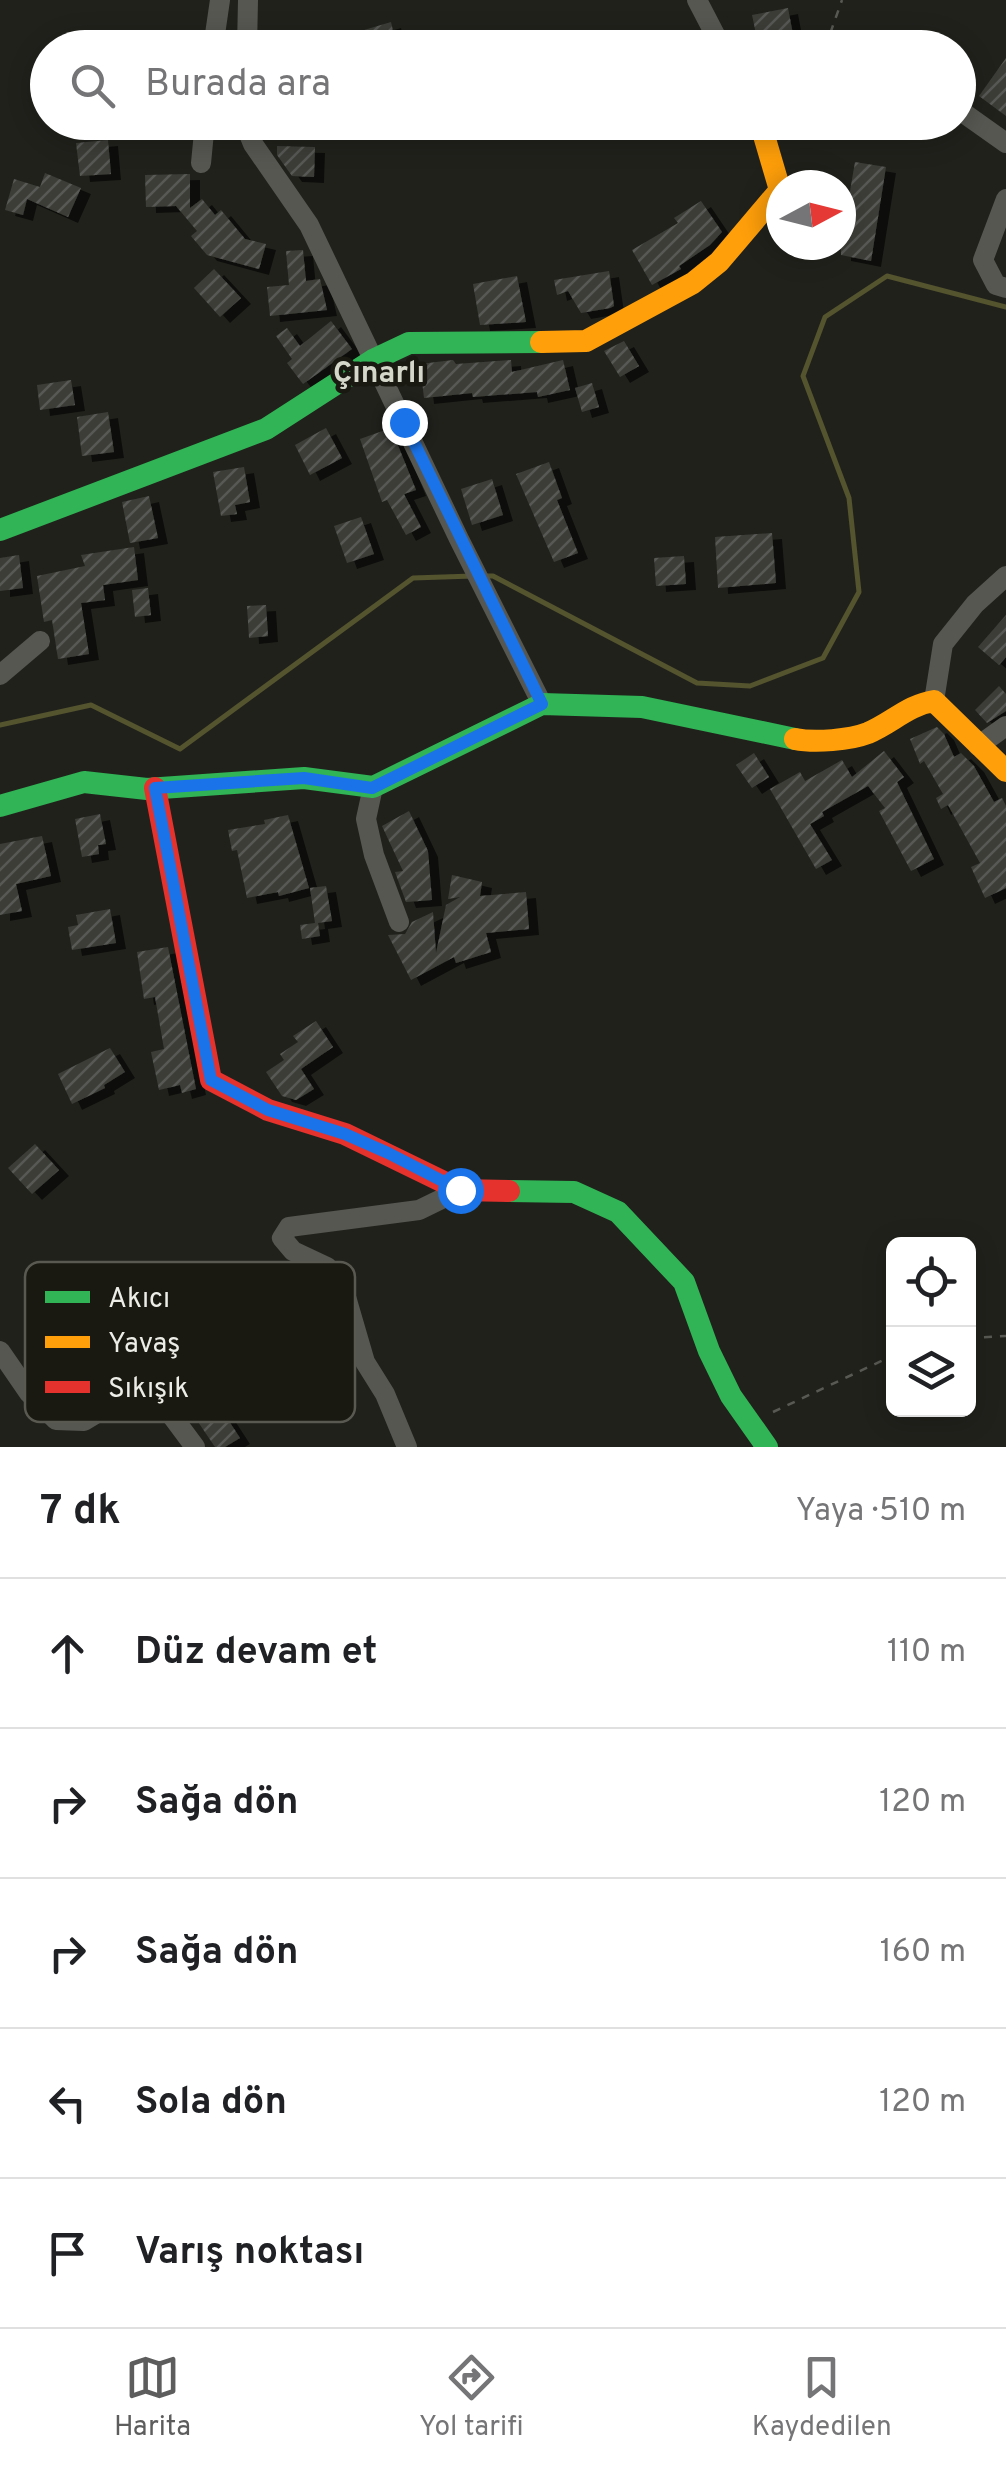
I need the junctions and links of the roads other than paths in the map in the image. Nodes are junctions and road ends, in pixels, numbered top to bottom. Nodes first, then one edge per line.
1 (220, 0) edge
2 (248, 0) edge
3 (697, 0) edge
4 (216, 30) edge
5 (247, 30) edge
6 (713, 30) edge
7 (976, 122) edge
8 (203, 140) edge
9 (251, 140) edge
10 (765, 140) edge
11 (1006, 143) edge
12 (201, 164) dead end
13 (1006, 199) edge
14 (1006, 288) edge
15 (373, 360) junction
16 (0, 530) edge
17 (1006, 576) edge
18 (40, 641) dead end
19 (0, 675) edge
20 (934, 702) junction
21 (542, 704) junction
22 (1006, 726) edge
23 (978, 746) junction
24 (1006, 772) edge
25 (155, 788) junction
26 (372, 788) junction
27 (0, 806) edge
28 (399, 922) dead end
29 (460, 1190) junction
30 (317, 1262) edge
31 (355, 1328) edge
32 (0, 1351) edge
33 (25, 1387) edge
34 (176, 1422) edge
35 (195, 1447) edge
36 (407, 1447) edge
37 (767, 1447) edge

1 - 4 street
2 - 5 street
3 - 6 street
7 - 11 street
8 - 12 street
9 - 15 street
10 - 15 street
13 - 14 street
15 - 16 street
15 - 21 street
17 - 20 street
18 - 19 street
20 - 21 street
20 - 23 street
21 - 26 street
22 - 23 street
23 - 24 street
25 - 26 street
25 - 27 street
25 - 29 street
26 - 28 street
29 - 30 street
29 - 37 street
31 - 36 street
32 - 33 street
34 - 35 street

